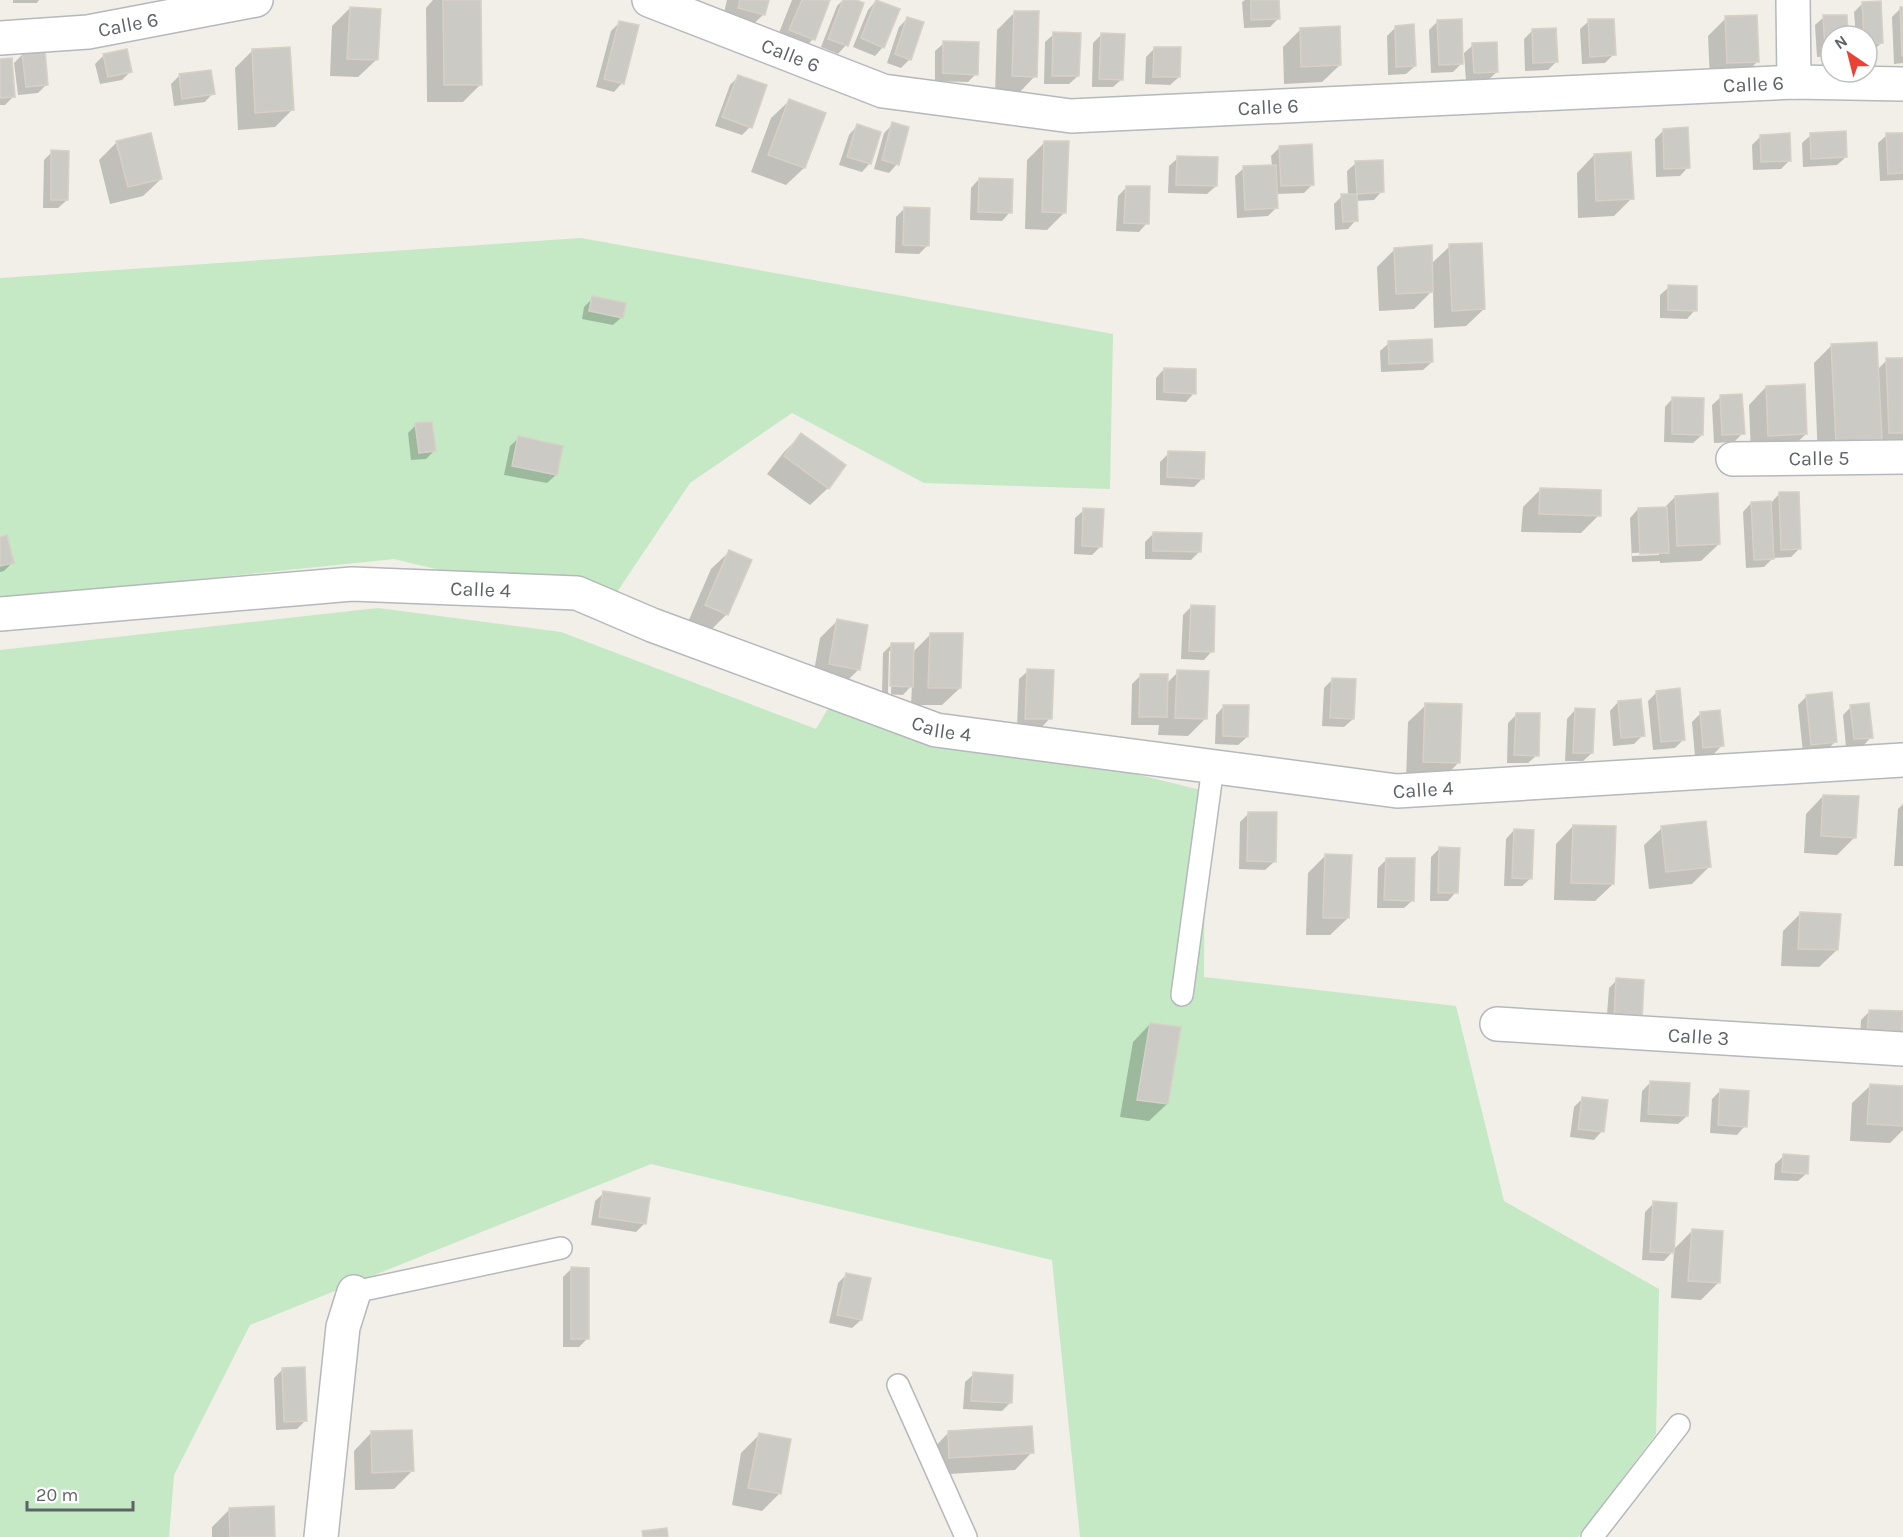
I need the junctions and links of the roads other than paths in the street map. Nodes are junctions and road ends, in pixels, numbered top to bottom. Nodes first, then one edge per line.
1 (256, 0) edge
2 (649, 0) edge
3 (1793, 0) edge
4 (0, 38) edge
5 (1794, 82) junction
6 (1903, 84) edge
7 (1903, 457) edge
8 (1733, 459) dead end
9 (0, 614) edge
10 (1903, 760) edge
11 (1213, 766) junction
12 (1182, 995) dead end
13 (1497, 1024) dead end
14 (1903, 1049) edge
15 (561, 1248) dead end
16 (354, 1292) joint
17 (898, 1385) dead end
18 (1679, 1425) dead end
19 (321, 1537) edge
20 (966, 1537) edge
21 (1592, 1537) edge

1 - 4 street, Calle 6
2 - 5 street, Calle 6
3 - 5 street
5 - 6 street, Calle 6
7 - 8 street, Calle 5
9 - 11 street, Calle 4
10 - 11 street, Calle 4
11 - 12 lane
13 - 14 street, Calle 3
15 - 16 lane
16 - 19 street
17 - 20 lane
18 - 21 lane

